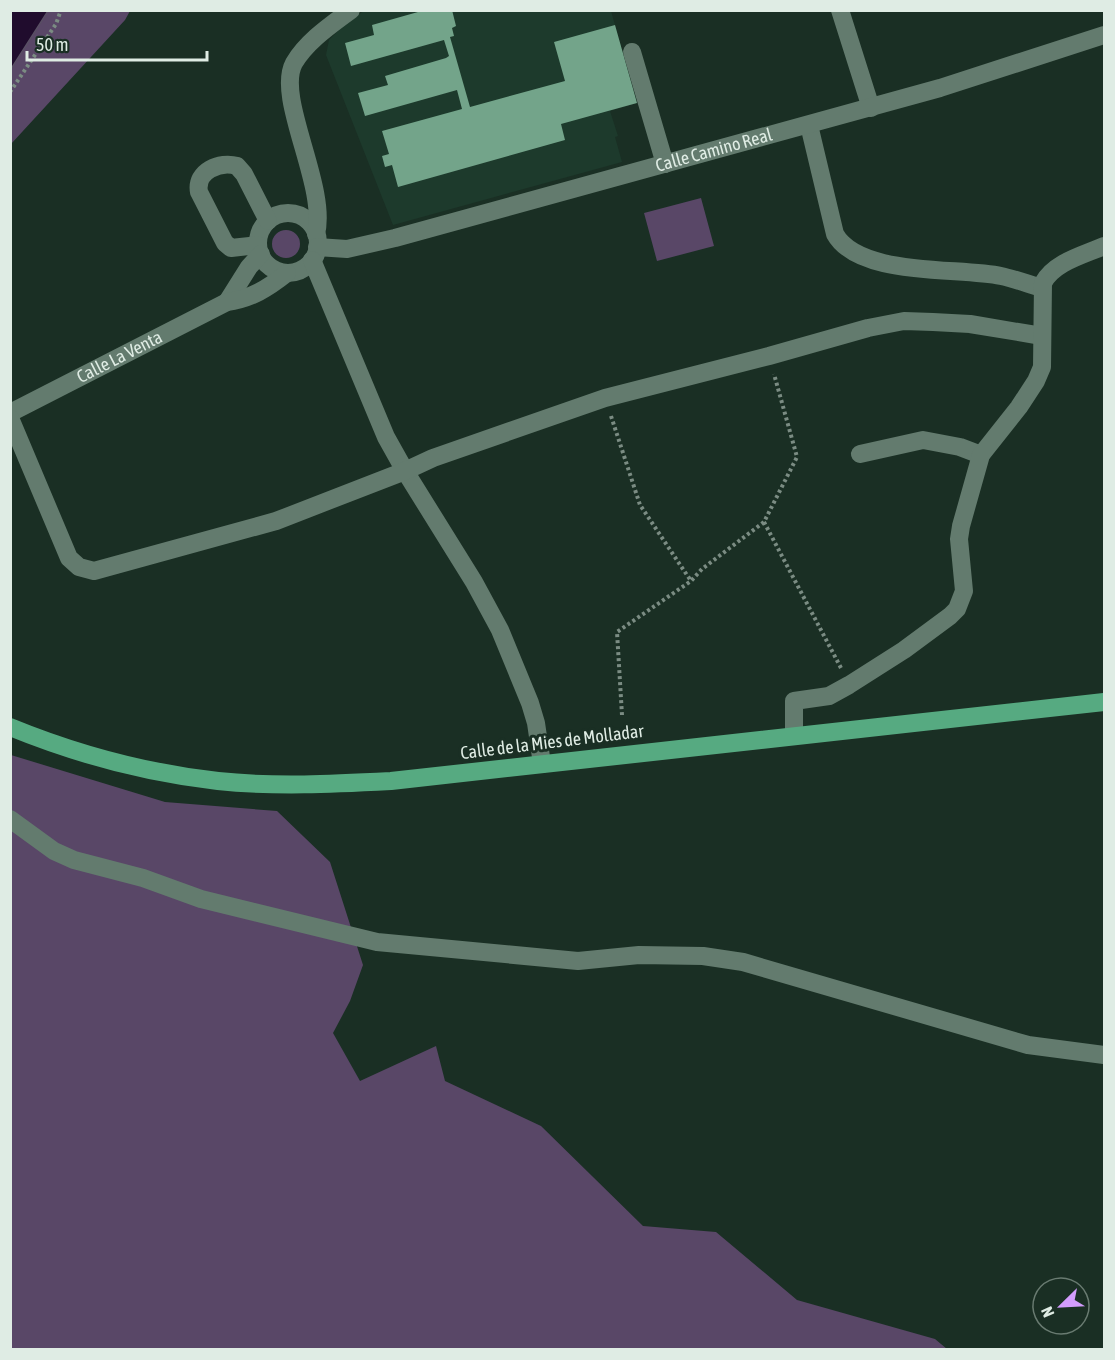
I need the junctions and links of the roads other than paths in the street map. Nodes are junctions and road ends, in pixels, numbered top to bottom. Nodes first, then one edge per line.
1 (351, 10) edge
2 (840, 10) edge
3 (1104, 35) edge
4 (632, 52) dead end
5 (871, 108) junction
6 (809, 125) junction
7 (665, 164) junction
8 (315, 186) junction
9 (296, 214) junction
10 (268, 221) junction
11 (1104, 246) edge
12 (315, 247) junction
13 (259, 250) junction
14 (287, 273) junction
15 (1042, 288) junction
16 (227, 302) junction
17 (1042, 336) junction
18 (10, 416) edge
19 (860, 454) dead end
20 (981, 455) junction
21 (405, 471) junction
22 (1104, 702) edge
23 (10, 727) edge
24 (794, 735) junction
25 (542, 764) junction
26 (10, 819) edge
27 (1104, 1055) edge

1 - 8 street
2 - 5 street
3 - 5 street, Calle Camino Real
4 - 7 street
5 - 6 street, Calle Camino Real
6 - 7 street, Calle Camino Real
6 - 15 street
7 - 12 street, Calle Camino Real
8 - 9 street
8 - 12 street
9 - 10 street
9 - 12 street
10 - 13 street
10 - 13 street
11 - 15 street
12 - 14 street
12 - 21 street
13 - 14 street
13 - 16 street
14 - 16 street, Calle La Venta
15 - 17 street
16 - 18 street, Calle La Venta
17 - 20 street
17 - 21 street
18 - 21 street
19 - 20 street
20 - 24 street
21 - 25 street
22 - 24 highway, Calle de la Mies de Molladar
23 - 25 highway, Calle de la Mies de Molladar
24 - 25 highway, Calle de la Mies de Molladar
26 - 27 street

